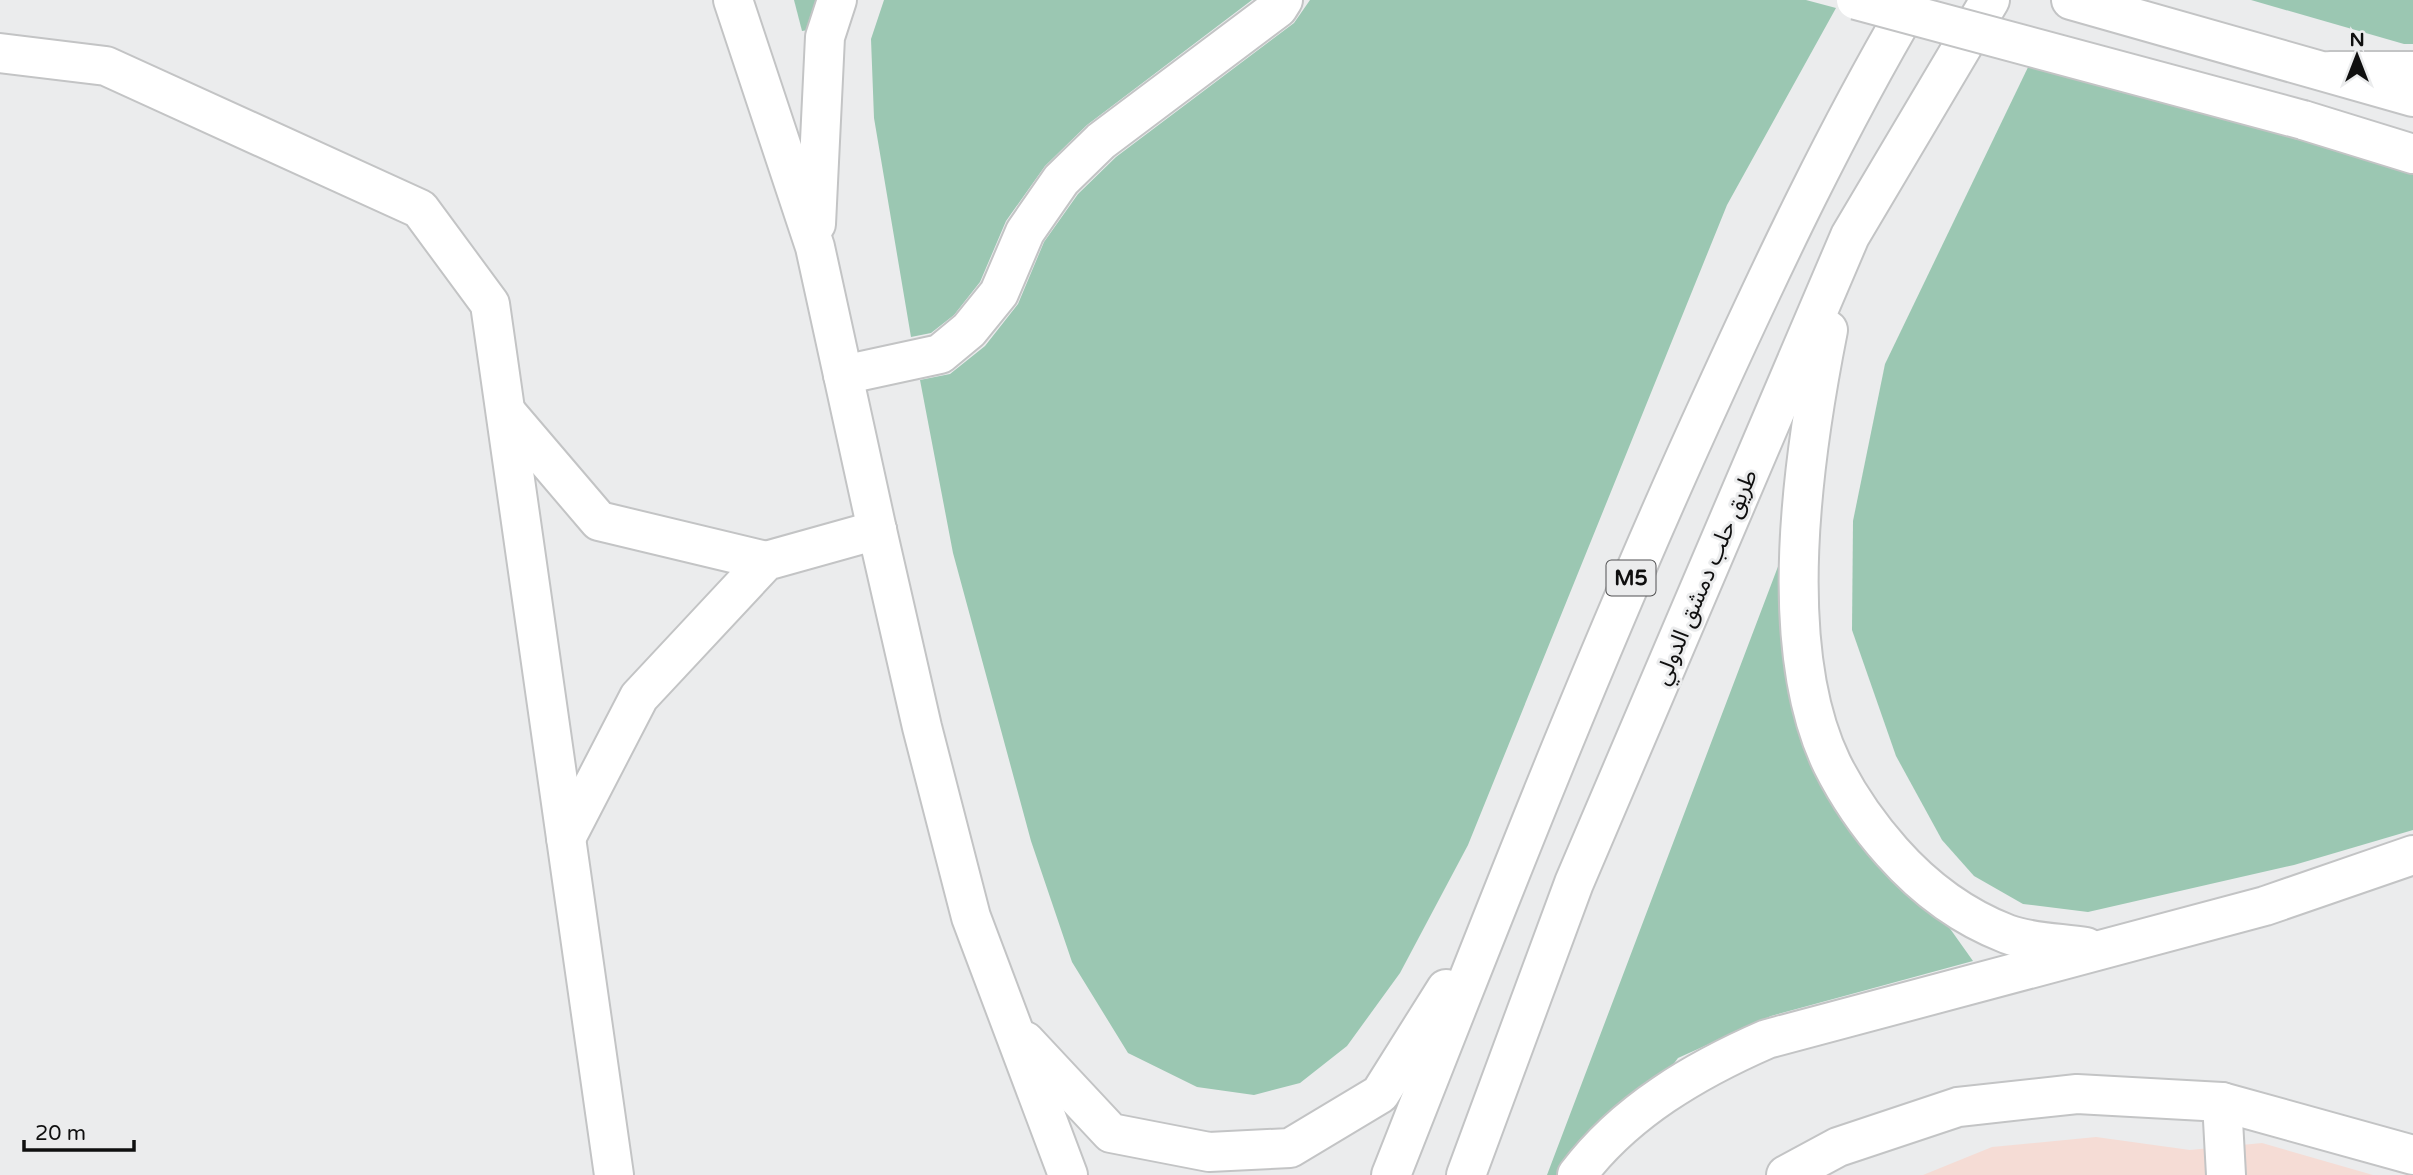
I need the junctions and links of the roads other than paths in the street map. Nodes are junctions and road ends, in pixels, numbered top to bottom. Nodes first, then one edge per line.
1 (733, 0) edge
2 (837, 0) edge
3 (1283, 0) edge
4 (1856, 0) edge
5 (1913, 0) edge
6 (1990, 0) edge
7 (2071, 0) edge
8 (0, 53) edge
9 (2330, 71) junction
10 (2413, 71) edge
11 (2413, 97) edge
12 (2413, 154) edge
13 (1850, 236) junction
14 (815, 247) junction
15 (843, 375) junction
16 (506, 412) junction
17 (877, 530) junction
18 (766, 561) junction
19 (566, 838) junction
20 (2413, 855) edge
21 (1496, 909) junction
22 (2099, 950) junction
23 (1012, 1027) junction
24 (2222, 1102) junction
25 (2413, 1155) edge
26 (614, 1175) edge
27 (1068, 1175) edge
28 (1391, 1175) edge
29 (1465, 1175) edge
30 (1577, 1175) edge
31 (1786, 1175) edge
32 (2226, 1175) edge

1 - 14 main road
2 - 14 main road
3 - 15 main road
4 - 12 main road, bridge
5 - 21 main road, M5
6 - 13 main road, طريق حلب دمشق الدولي
7 - 9 main road
8 - 16 main road
9 - 10 main road
9 - 11 main road
13 - 22 main road
13 - 29 main road, طريق حلب دمشق الدولي
14 - 15 main road
15 - 17 main road
16 - 18 main road
16 - 19 main road
17 - 18 main road
17 - 23 main road
18 - 19 main road
19 - 26 main road
20 - 22 main road
21 - 23 main road
21 - 28 main road, M5
22 - 30 main road
23 - 27 main road
24 - 25 main road
24 - 31 main road
24 - 32 main road

